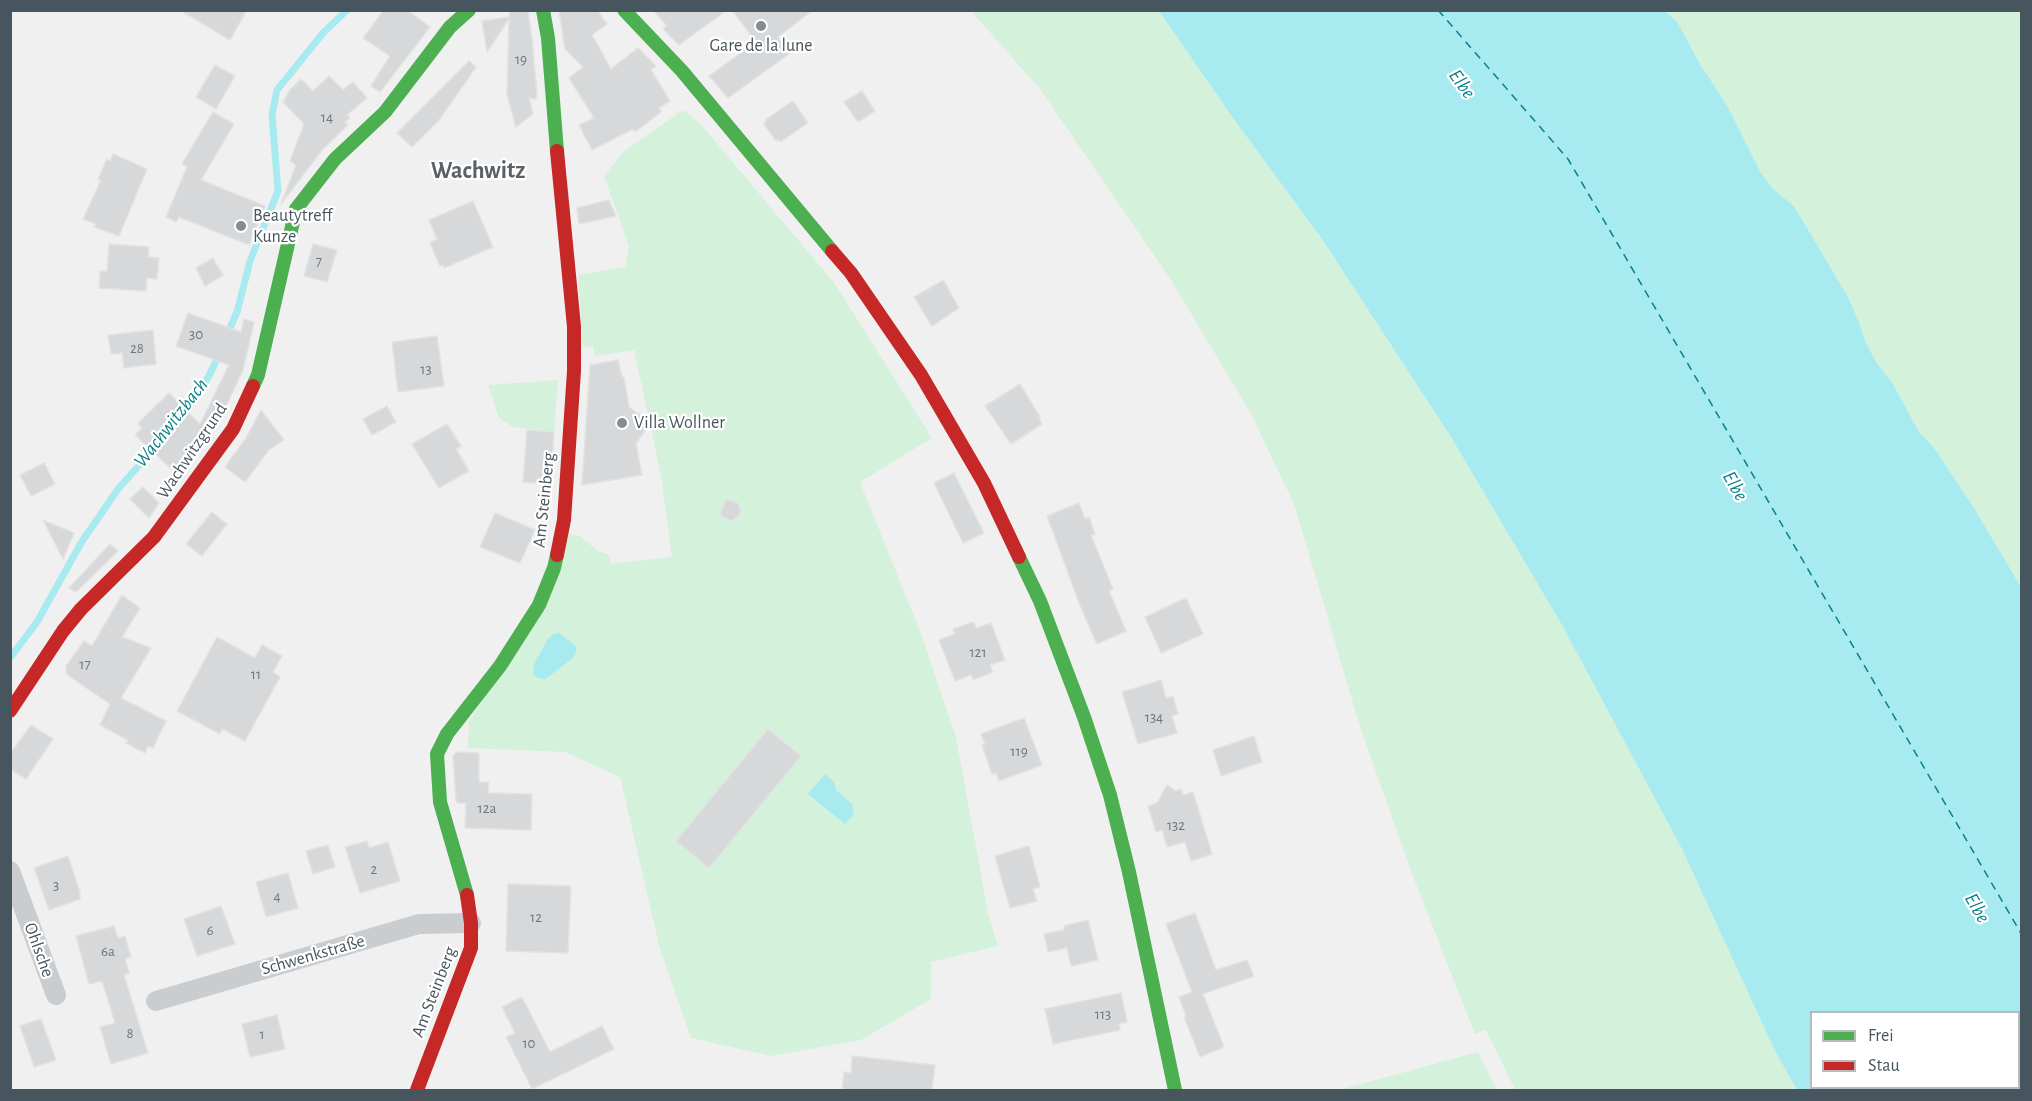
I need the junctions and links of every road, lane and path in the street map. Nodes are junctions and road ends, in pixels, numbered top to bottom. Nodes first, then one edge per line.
1 (469, 10) edge
2 (543, 10) edge
3 (624, 10) edge
4 (10, 711) edge
5 (10, 871) edge
6 (471, 923) junction
7 (56, 995) dead end
8 (156, 1001) dead end
9 (417, 1090) edge
10 (1175, 1090) edge

1 - 4 street, Wachwitzgrund
2 - 6 street, Am Steinberg
3 - 10 street
5 - 7 street, Ohlsche
6 - 8 street, Schwenkstraße
6 - 9 street, Am Steinberg

